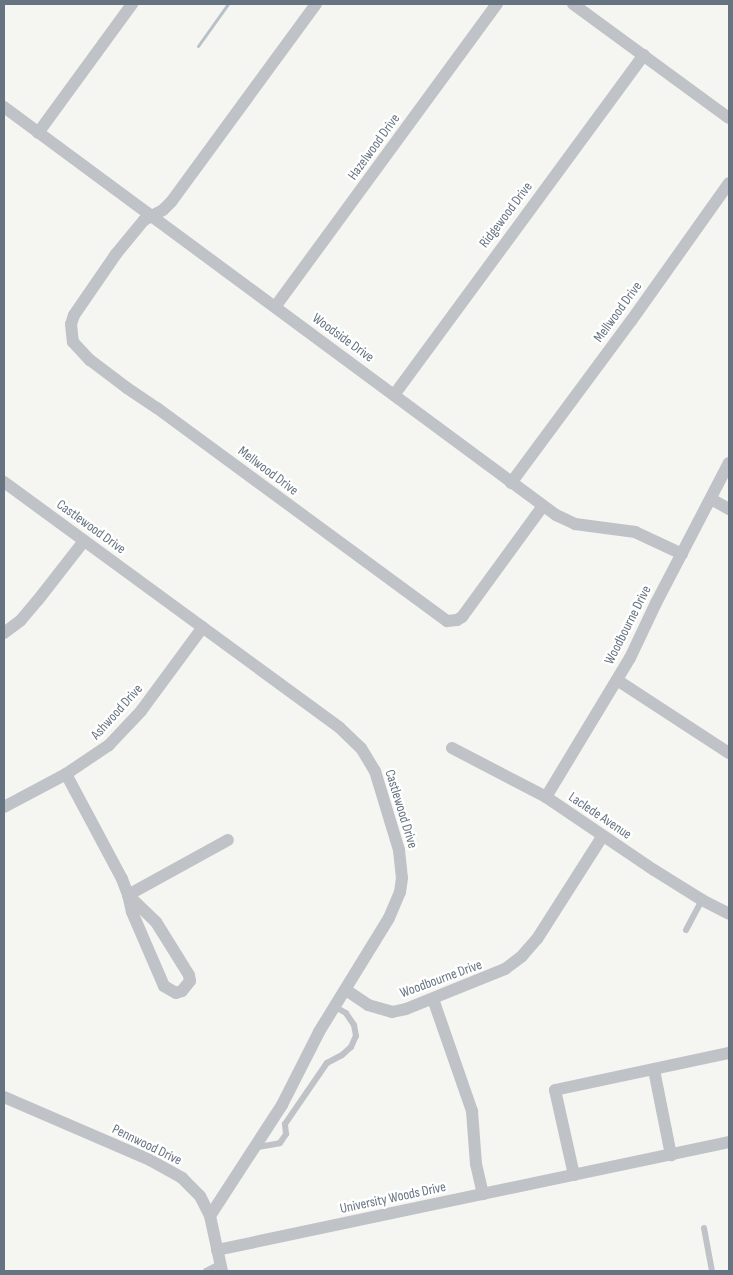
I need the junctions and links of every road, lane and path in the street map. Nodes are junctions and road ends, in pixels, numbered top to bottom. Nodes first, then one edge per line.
1 (132, 4) edge
2 (316, 4) edge
3 (497, 4) edge
4 (573, 4) edge
5 (644, 55) junction
6 (4, 107) edge
7 (729, 118) edge
8 (38, 133) junction
9 (729, 183) edge
10 (150, 216) junction
11 (275, 308) junction
12 (394, 395) junction
13 (729, 463) edge
14 (4, 482) edge
15 (511, 483) junction
16 (711, 499) junction
17 (543, 506) junction
18 (729, 509) edge
19 (84, 540) junction
20 (682, 554) junction
21 (203, 628) junction
22 (4, 633) edge
23 (617, 680) junction
24 (452, 748) dead end
25 (729, 753) edge
26 (66, 774) junction
27 (546, 797) junction
28 (4, 807) edge
29 (602, 837) junction
30 (228, 840) dead end
31 (128, 895) junction
32 (702, 900) junction
33 (729, 914) edge
34 (686, 930) dead end
35 (346, 990) junction
36 (433, 999) junction
37 (335, 1008) junction
38 (729, 1053) edge
39 (654, 1070) junction
40 (4, 1098) edge
41 (729, 1142) edge
42 (252, 1148) junction
43 (670, 1155) junction
44 (574, 1175) junction
45 (483, 1194) junction
46 (210, 1216) junction
47 (704, 1228) dead end
48 (217, 1250) junction
49 (221, 1267) edge
50 (206, 1271) edge
51 (712, 1271) edge

1 - 8 street
2 - 10 street
3 - 11 street, Hazelwood Drive
4 - 5 street
5 - 7 street
5 - 12 street, Ridgewood Drive
6 - 8 street, Woodside Drive
8 - 10 street, Woodside Drive
9 - 15 street, Mellwood Drive
10 - 11 street, Woodside Drive
10 - 17 street, Mellwood Drive
11 - 12 street, Woodside Drive
12 - 15 street, Woodside Drive
13 - 16 street, Woodbourne Drive
14 - 19 street, Castlewood Drive
15 - 17 street, Woodside Drive
16 - 18 street
16 - 20 street, Woodbourne Drive
17 - 20 street, Woodside Drive
19 - 21 street, Castlewood Drive
19 - 22 street
20 - 23 street, Woodbourne Drive
21 - 26 street, Ashwood Drive
21 - 35 street, Castlewood Drive
23 - 25 street
23 - 27 street, Woodbourne Drive
24 - 27 street, Laclede Avenue
26 - 28 street, Ashwood Drive
26 - 31 street
27 - 29 street, Laclede Avenue
29 - 32 street, Laclede Avenue
29 - 36 street, Woodbourne Drive
30 - 31 street
31 - 31 street
32 - 33 street, Laclede Avenue
32 - 34 lane
35 - 36 street, Woodbourne Drive
35 - 37 street, Castlewood Drive
36 - 45 street
37 - 42 street, Castlewood Drive
37 - 42 lane
38 - 39 street
39 - 43 street
39 - 44 street
40 - 46 street, Pennwood Drive
41 - 43 street, University Woods Drive
42 - 46 street, Castlewood Drive
43 - 44 street, University Woods Drive
44 - 45 street, University Woods Drive
45 - 48 street, University Woods Drive
46 - 48 street, Pennwood Drive
47 - 51 lane
48 - 49 street, Pennwood Drive
49 - 50 lane

